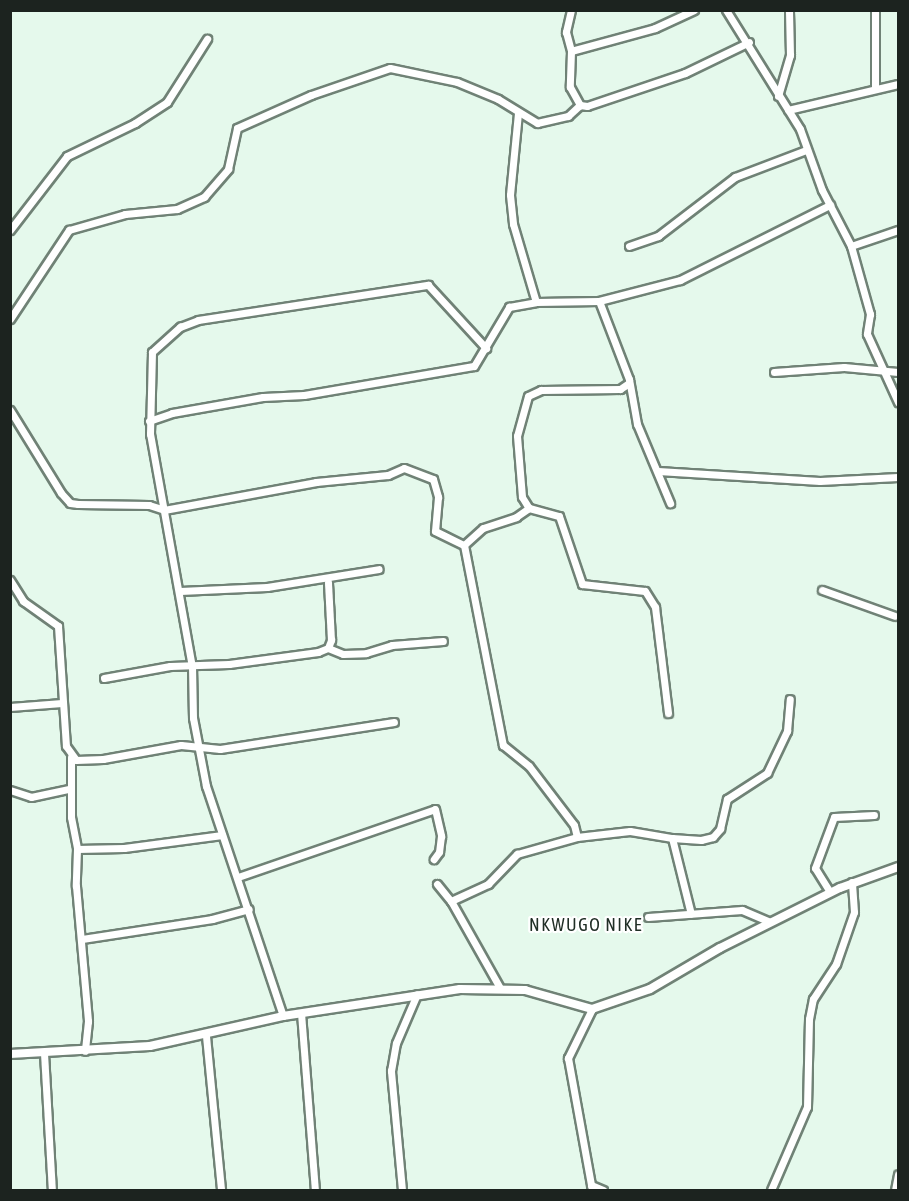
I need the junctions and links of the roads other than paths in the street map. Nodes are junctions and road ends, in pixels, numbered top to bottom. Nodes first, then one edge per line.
1 (571, 10) edge
2 (694, 10) edge
3 (726, 10) edge
4 (789, 10) edge
5 (875, 10) edge
6 (207, 39) dead end
7 (749, 42) junction
8 (572, 51) junction
9 (898, 84) edge
10 (875, 88) junction
11 (778, 96) junction
12 (580, 105) junction
13 (788, 110) junction
14 (518, 113) junction
15 (806, 150) junction
16 (830, 205) junction
17 (10, 230) edge
18 (898, 230) edge
19 (629, 246) dead end
20 (851, 246) junction
21 (599, 301) junction
22 (536, 302) junction
23 (10, 319) edge
24 (486, 348) junction
25 (774, 372) dead end
26 (882, 372) junction
27 (898, 372) edge
28 (629, 383) junction
29 (898, 402) edge
30 (10, 410) edge
31 (149, 421) junction
32 (658, 471) junction
33 (898, 477) edge
34 (670, 503) dead end
35 (529, 508) junction
36 (164, 510) junction
37 (464, 545) junction
38 (379, 568) dead end
39 (10, 580) edge
40 (328, 582) dead end
41 (822, 590) dead end
42 (180, 591) junction
43 (897, 617) edge
44 (888, 624) dead end
45 (443, 641) dead end
46 (328, 648) junction
47 (192, 667) junction
48 (104, 678) dead end
49 (790, 699) dead end
50 (62, 703) junction
51 (10, 706) edge
52 (668, 713) dead end
53 (394, 722) dead end
54 (199, 744) junction
55 (71, 757) junction
56 (70, 789) junction
57 (10, 790) edge
58 (874, 815) dead end
59 (222, 835) junction
60 (577, 837) junction
61 (672, 838) junction
62 (77, 849) junction
63 (434, 859) dead end
64 (898, 867) edge
65 (238, 877) junction
66 (852, 882) junction
67 (437, 884) dead end
68 (830, 892) junction
69 (451, 901) junction
70 (249, 909) junction
71 (691, 914) junction
72 (648, 917) dead end
73 (770, 922) junction
74 (82, 939) junction
75 (500, 988) junction
76 (417, 993) junction
77 (592, 1009) junction
78 (301, 1013) junction
79 (283, 1016) junction
80 (206, 1036) junction
81 (85, 1051) junction
82 (44, 1053) junction
83 (10, 1054) edge
84 (898, 1174) edge
85 (592, 1188) edge
86 (52, 1191) edge
87 (221, 1191) edge
88 (315, 1191) edge
89 (402, 1191) edge
90 (603, 1191) edge
91 (771, 1191) edge
92 (896, 1191) edge

1 - 8 street
2 - 8 street
3 - 7 street
4 - 11 street
5 - 10 street
6 - 17 street
7 - 11 street
7 - 12 street
8 - 12 street
9 - 10 street
10 - 13 street
11 - 13 street
12 - 14 street
13 - 15 street
14 - 22 street
14 - 23 street
15 - 16 street
15 - 19 street
16 - 20 street
16 - 21 street
18 - 20 street
20 - 26 street
21 - 22 street
21 - 28 street
22 - 24 street
24 - 31 street
24 - 31 street
25 - 26 street
26 - 27 street
26 - 29 street
28 - 32 street
28 - 35 street
30 - 36 street
31 - 36 street
32 - 33 street
32 - 34 street
35 - 37 street
35 - 52 street
36 - 37 street
36 - 42 street
37 - 60 street
38 - 42 street
39 - 50 street
40 - 46 street
41 - 43 street
42 - 47 street
43 - 44 street
45 - 46 street
46 - 47 street
47 - 48 street
47 - 54 street
49 - 61 street
50 - 51 street
50 - 55 street
53 - 54 street
54 - 55 street
54 - 59 street
55 - 56 street
56 - 57 street
56 - 62 street
58 - 68 street
59 - 62 street
59 - 65 street
60 - 61 street
60 - 69 street
61 - 71 street
62 - 74 street
63 - 65 street
64 - 66 street
65 - 70 street
66 - 68 street
66 - 91 street
67 - 69 street
68 - 73 street
69 - 75 street
70 - 74 street
70 - 79 street
71 - 72 street
71 - 73 street
73 - 77 street
74 - 81 street
75 - 76 street
75 - 77 street
76 - 78 street
76 - 89 street
77 - 85 street
78 - 79 street
78 - 88 street
79 - 80 street
80 - 81 street
80 - 87 street
81 - 82 street
82 - 83 street
82 - 86 street
84 - 92 street
85 - 90 street

